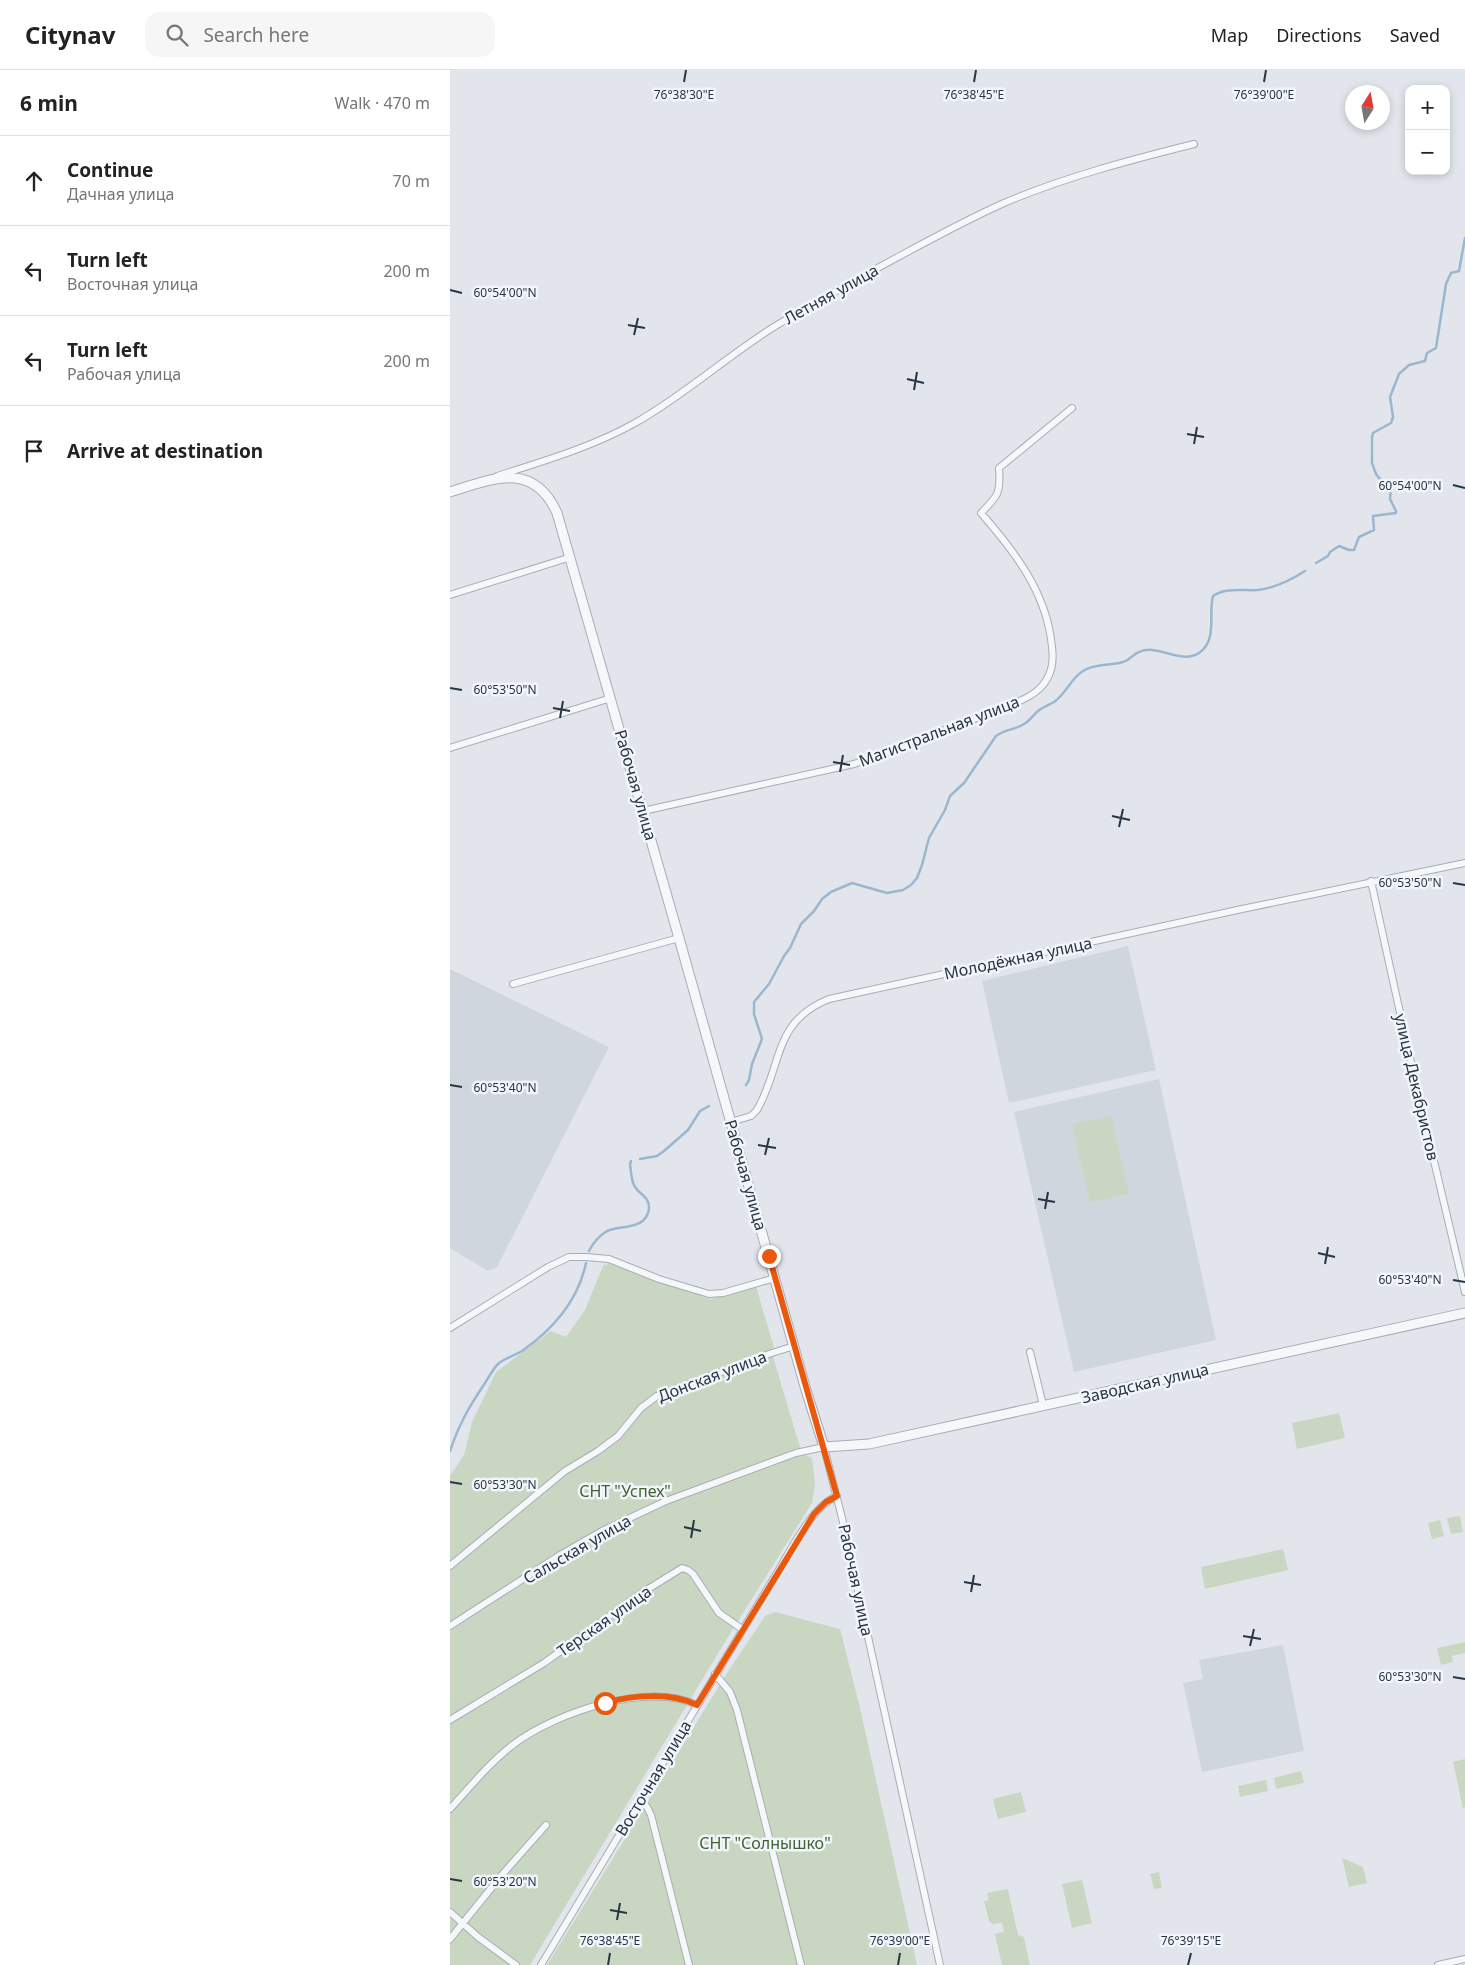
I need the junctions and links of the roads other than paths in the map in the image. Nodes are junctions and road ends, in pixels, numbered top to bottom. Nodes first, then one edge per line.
1 (1194, 144) dead end
2 (1072, 408) dead end
3 (486, 480) junction
4 (450, 492) edge
5 (571, 557) junction
6 (450, 595) edge
7 (611, 698) junction
8 (450, 748) edge
9 (643, 811) junction
10 (1465, 863) edge
11 (1371, 881) junction
12 (680, 938) junction
13 (513, 984) dead end
14 (731, 1122) junction
15 (775, 1278) junction
16 (1465, 1292) edge
17 (1465, 1313) edge
18 (450, 1328) edge
19 (794, 1346) junction
20 (1030, 1352) dead end
21 (1043, 1405) junction
22 (824, 1448) junction
23 (837, 1496) junction
24 (450, 1566) edge
25 (450, 1626) edge
26 (742, 1630) junction
27 (715, 1674) junction
28 (697, 1705) junction
29 (450, 1720) edge
30 (640, 1801) junction
31 (450, 1809) edge
32 (546, 1825) dead end
33 (450, 1912) edge
34 (463, 1924) junction
35 (450, 1939) edge
36 (1465, 1959) edge
37 (516, 1965) edge
38 (540, 1965) edge
39 (689, 1965) edge
40 (801, 1965) edge
41 (940, 1965) edge
42 (1438, 1965) edge

1 - 3 street, Летняя улица
2 - 9 street, Магистральная улица
3 - 4 street, Рабочая улица
3 - 5 street, Рабочая улица
5 - 6 street
5 - 7 street, Рабочая улица
7 - 8 street
7 - 9 street, Рабочая улица
9 - 12 street, Рабочая улица
10 - 11 street, Молодёжная улица
11 - 14 street, Молодёжная улица
11 - 16 street, улица Декабристов
12 - 13 street
12 - 14 street, Рабочая улица
14 - 15 street, Рабочая улица
15 - 18 street
15 - 19 street, Рабочая улица
17 - 21 street, Заводская улица
19 - 22 street, Рабочая улица
19 - 24 street, Донская улица
20 - 21 street
21 - 22 street, Заводская улица
22 - 23 street, Рабочая улица
22 - 25 street, Сальская улица
23 - 26 street, Восточная улица
23 - 41 street, Рабочая улица
26 - 27 street, Восточная улица
26 - 29 street, Терская улица
27 - 28 street, Восточная улица
27 - 40 street
28 - 30 street, Восточная улица
28 - 31 street
30 - 38 street, Восточная улица
30 - 39 street
32 - 34 street
33 - 34 street
34 - 35 street
34 - 37 street
36 - 42 street

